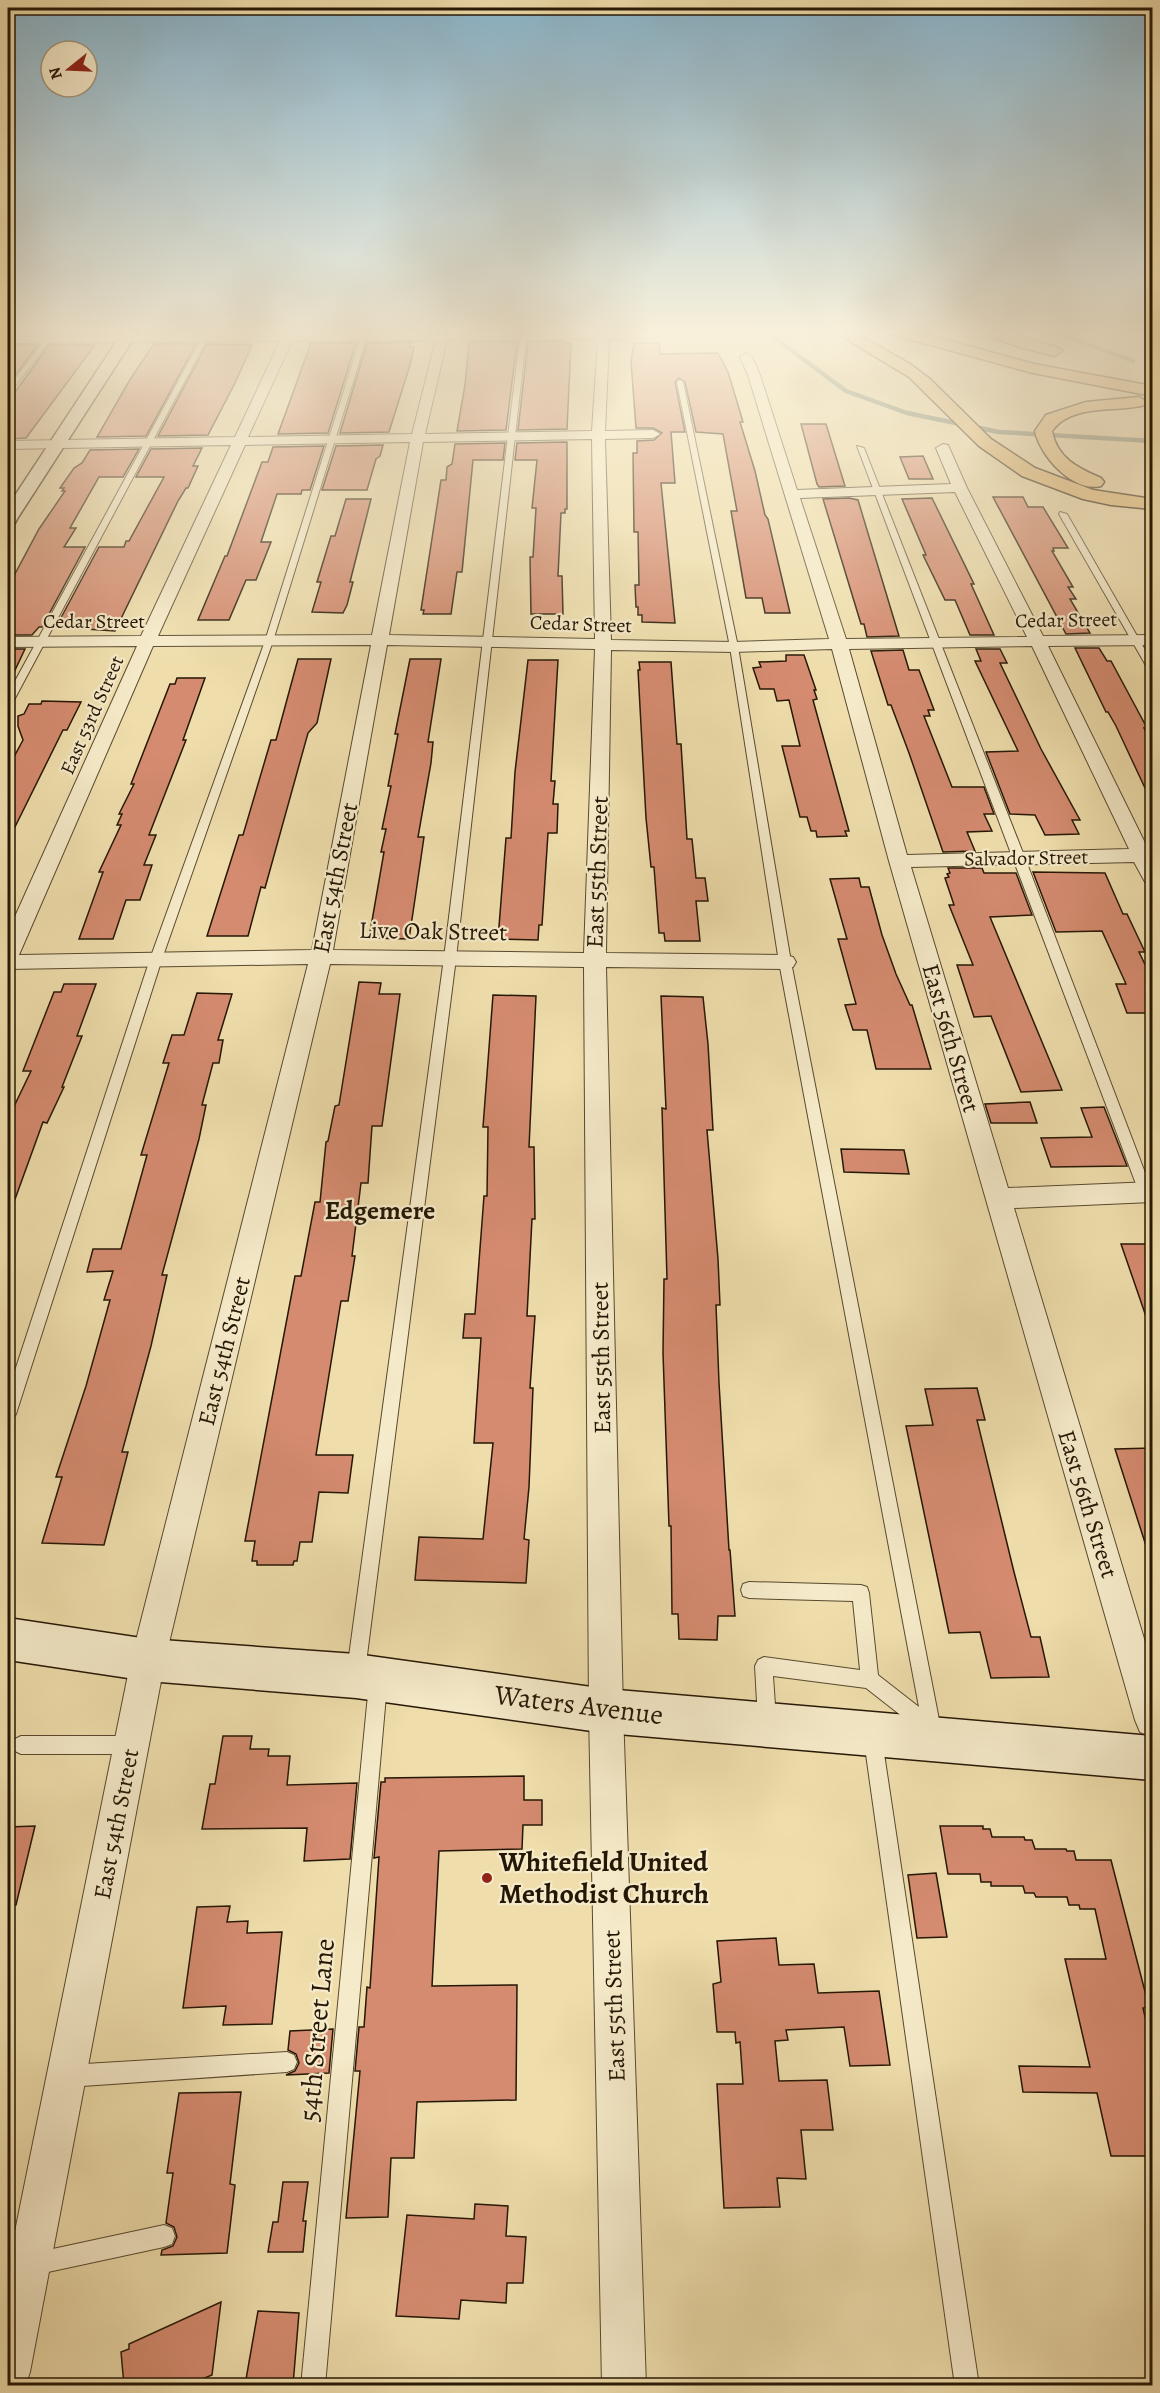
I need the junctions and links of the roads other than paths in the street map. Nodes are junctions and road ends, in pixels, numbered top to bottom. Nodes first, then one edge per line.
1 (148, 442) junction
2 (163, 442) edge
3 (239, 442) edge
4 (330, 442) edge
5 (417, 442) edge
6 (510, 442) edge
7 (598, 442) edge
8 (692, 442) edge
9 (776, 442) edge
10 (985, 442) edge
11 (1044, 442) edge
12 (60, 443) junction
13 (8, 445) edge
14 (860, 448) dead end
15 (943, 448) dead end
16 (960, 488) junction
17 (877, 491) junction
18 (793, 494) junction
19 (1152, 495) edge
20 (1152, 504) edge
21 (1063, 514) dead end
22 (8, 519) edge
23 (380, 640) junction
24 (1135, 640) junction
25 (1152, 640) edge
26 (269, 641) junction
27 (8, 642) edge
28 (41, 642) junction
29 (147, 642) junction
30 (486, 642) junction
31 (1038, 642) junction
32 (936, 643) junction
33 (839, 644) junction
34 (603, 646) junction
35 (734, 647) junction
36 (1152, 669) edge
37 (8, 702) edge
38 (1147, 855) edge
39 (1020, 858) junction
40 (899, 861) junction
41 (1152, 877) edge
42 (8, 955) edge
43 (321, 957) junction
44 (450, 958) junction
45 (156, 959) junction
46 (595, 960) junction
47 (8, 962) edge
48 (785, 962) junction
49 (1149, 1192) edge
50 (998, 1199) junction
51 (8, 1414) edge
52 (749, 1590) dead end
53 (8, 1639) edge
54 (148, 1660) junction
55 (367, 1677) junction
56 (870, 1680) junction
57 (606, 1712) junction
58 (1152, 1720) edge
59 (767, 1725) junction
60 (872, 1734) junction
61 (934, 1740) junction
62 (21, 1745) dead end
63 (131, 1746) junction
64 (1152, 1758) edge
65 (287, 2062) dead end
66 (66, 2076) junction
67 (164, 2236) dead end
68 (28, 2266) junction
69 (8, 2372) edge
70 (313, 2385) edge
71 (624, 2385) edge
72 (967, 2385) edge

1 - 2 street
1 - 12 street
1 - 28 lane
3 - 29 street, East 53rd Street
4 - 26 lane
5 - 23 street, East 54th Street
6 - 30 lane, 54th Street Lane
7 - 34 street, East 55th Street
8 - 35 lane
9 - 18 street, East 56th Street
10 - 20 highway
11 - 19 highway
12 - 13 street
12 - 22 main road
14 - 17 lane
15 - 16 street
16 - 17 street
16 - 31 street
17 - 18 street
17 - 32 lane
18 - 33 street, East 56th Street
21 - 24 lane
23 - 26 street, Cedar Street
23 - 30 street, Cedar Street
23 - 43 street, East 54th Street
24 - 25 street, Cedar Street
24 - 31 street, Cedar Street
24 - 36 lane
26 - 29 street, Cedar Street
26 - 45 lane
27 - 28 street, Cedar Street
28 - 29 street, Cedar Street
28 - 37 lane
29 - 42 street, East 53rd Street
30 - 34 street, Cedar Street
30 - 44 lane, 54th Street Lane
31 - 32 street, Cedar Street
31 - 38 street
32 - 33 street, Cedar Street
32 - 39 lane
33 - 35 street, Cedar Street
33 - 40 street, East 56th Street
34 - 35 street, Cedar Street
34 - 46 street, East 55th Street
35 - 48 lane
38 - 39 street, Salvador Street
38 - 41 street
39 - 40 street, Salvador Street
39 - 49 lane
40 - 50 street, East 56th Street
43 - 44 street, Live Oak Street
43 - 45 street, Live Oak Street
43 - 54 street, East 54th Street
44 - 46 street, Live Oak Street
44 - 55 lane, 54th Street Lane
45 - 47 street, Live Oak Street
45 - 51 lane
46 - 48 street, Live Oak Street
46 - 57 street, East 55th Street
48 - 61 lane
49 - 50 street
50 - 58 street, East 56th Street
52 - 56 lane
53 - 54 main road, Waters Avenue
54 - 55 main road, Waters Avenue
54 - 63 street, East 54th Street
55 - 57 main road, Waters Avenue
55 - 70 lane, 54th Street Lane
56 - 59 lane
56 - 61 lane
57 - 59 main road, Waters Avenue
57 - 71 street, East 55th Street
59 - 60 main road, Waters Avenue
60 - 61 main road, Waters Avenue
60 - 72 lane
61 - 64 main road, Waters Avenue
62 - 63 lane
63 - 66 street, East 54th Street
65 - 66 lane
66 - 68 street, East 54th Street
67 - 68 lane
68 - 69 street, East 54th Street

